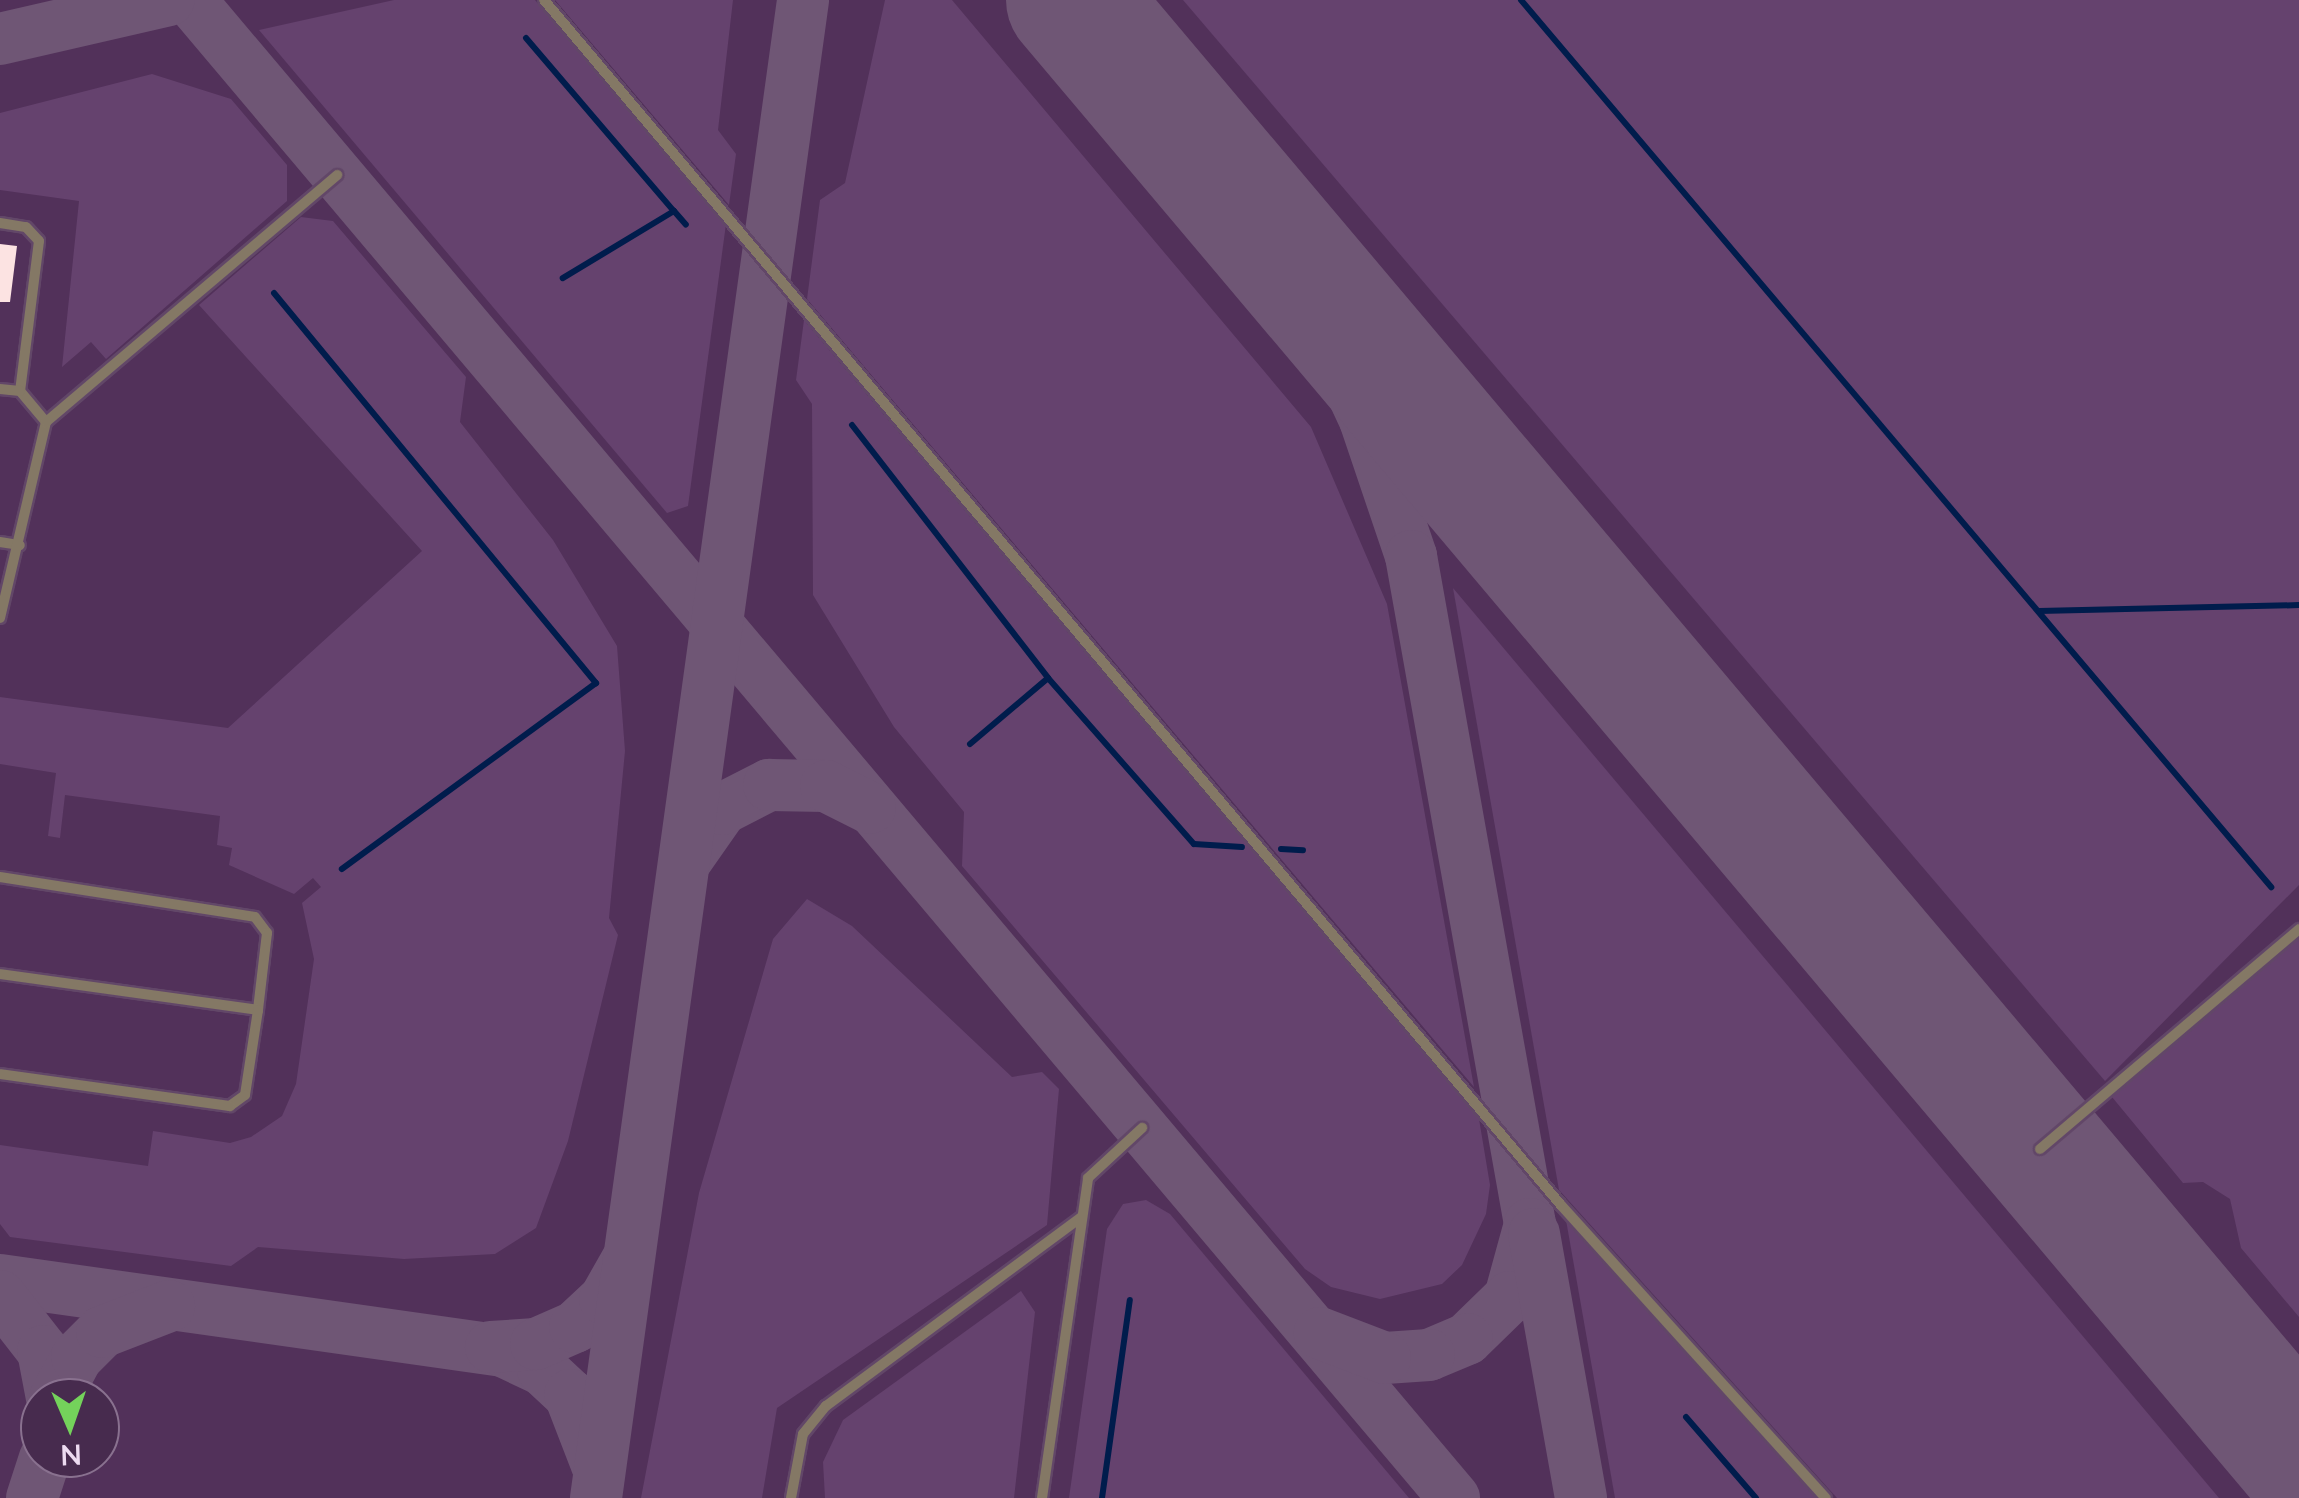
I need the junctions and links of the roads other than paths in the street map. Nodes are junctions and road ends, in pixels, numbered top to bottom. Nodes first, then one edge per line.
1 (544, 0) edge
2 (337, 174) dead end
3 (0, 223) edge
4 (0, 389) edge
5 (20, 392) junction
6 (46, 422) junction
7 (0, 542) edge
8 (20, 545) junction
9 (0, 618) edge
10 (0, 877) edge
11 (2299, 929) edge
12 (0, 974) edge
13 (258, 1010) junction
14 (0, 1074) edge
15 (1142, 1128) dead end
16 (2040, 1148) dead end
17 (1081, 1216) junction
18 (791, 1498) edge
19 (1042, 1498) edge
20 (1826, 1498) edge

1 - 20 lane
2 - 6 lane
3 - 5 lane
4 - 5 lane
5 - 6 lane
6 - 8 lane
7 - 8 lane
8 - 9 lane
10 - 13 lane
11 - 16 lane
12 - 13 lane
13 - 14 lane
15 - 17 lane
17 - 18 lane
17 - 19 lane

